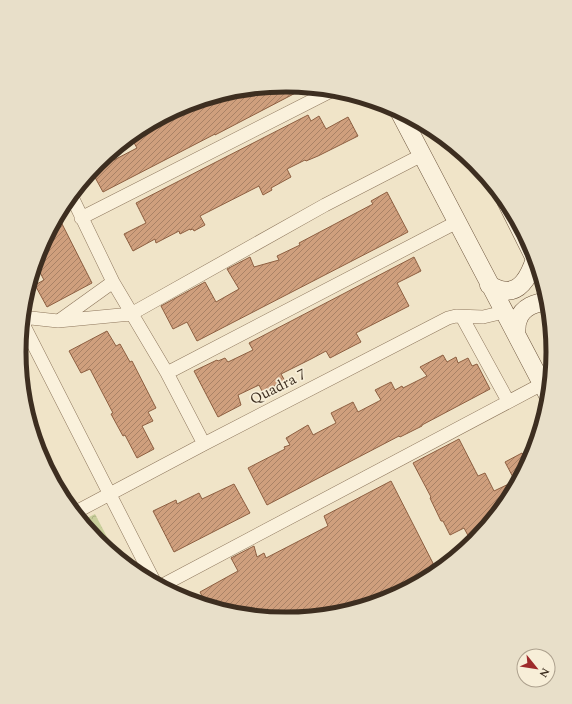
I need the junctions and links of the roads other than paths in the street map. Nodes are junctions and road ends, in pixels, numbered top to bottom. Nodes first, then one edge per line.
1 (324, 95) edge
2 (404, 121) edge
3 (422, 155) junction
4 (74, 202) edge
5 (81, 218) junction
6 (457, 222) junction
7 (532, 269) edge
8 (113, 282) junction
9 (489, 285) junction
10 (541, 303) edge
11 (504, 312) junction
12 (131, 314) junction
13 (462, 317) junction
14 (28, 318) edge
15 (58, 321) junction
16 (27, 332) edge
17 (516, 333) junction
18 (167, 373) junction
19 (544, 388) edge
20 (543, 392) edge
21 (508, 402) junction
22 (204, 444) junction
23 (110, 494) junction
24 (80, 510) edge
25 (150, 573) edge
26 (167, 583) edge

1 - 5 street
2 - 3 main road
3 - 6 main road
3 - 12 street
4 - 5 street
5 - 8 street
6 - 9 main road
6 - 18 street
7 - 9 main road
8 - 12 street
8 - 15 street
9 - 11 main road
10 - 17 main road
11 - 13 street, Quadra 7
11 - 17 main road
12 - 15 street
12 - 18 street
13 - 21 street
13 - 22 street, Quadra 7
14 - 15 street
16 - 23 street
17 - 19 main road
18 - 22 street
20 - 21 street
21 - 26 street
22 - 23 street, Quadra 7
23 - 24 street, Quadra 7
23 - 25 street

